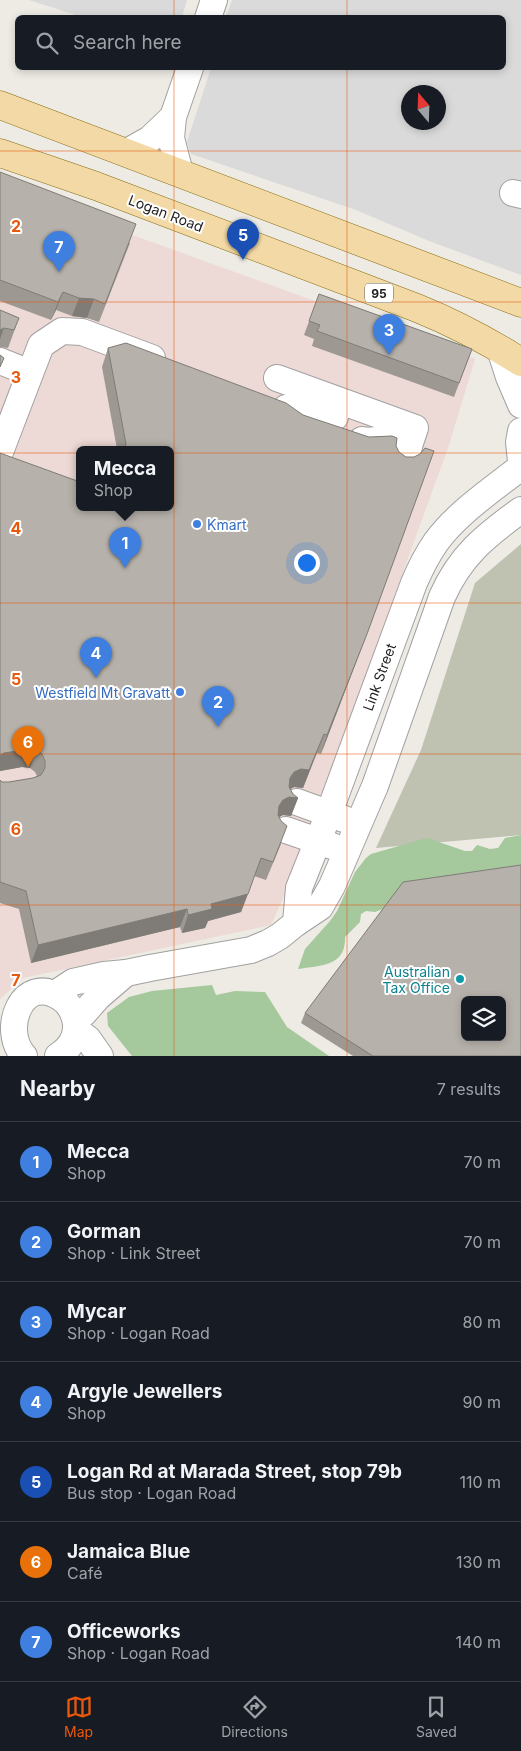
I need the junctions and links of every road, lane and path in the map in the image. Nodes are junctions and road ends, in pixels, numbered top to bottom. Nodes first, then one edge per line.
1 (214, 0) edge
2 (209, 15) edge
3 (189, 70) edge
4 (0, 105) edge
5 (173, 117) junction
6 (127, 152) junction
7 (2, 155) edge
8 (180, 173) junction
9 (521, 303) edge
10 (511, 356) edge
11 (1, 361) edge
12 (175, 366) edge
13 (30, 373) junction
14 (521, 405) edge
15 (365, 428) dead end
16 (521, 431) edge
17 (0, 452) edge
18 (407, 454) dead end
19 (521, 460) edge
20 (521, 467) edge
21 (521, 510) edge
22 (297, 802) dead end
23 (329, 813) junction
24 (359, 824) junction
25 (286, 830) edge
26 (317, 840) junction
27 (347, 850) junction
28 (296, 923) junction
29 (126, 973) junction
30 (55, 994) junction
31 (5, 1012) edge
32 (75, 1024) junction
33 (12, 1049) edge
34 (63, 1055) edge
35 (100, 1056) edge

1 - 2 street
3 - 5 street
4 - 6 main road
5 - 6 street
5 - 8 street
6 - 8 main road
7 - 10 main road, Logan Road / 95
8 - 9 main road
10 - 14 street
11 - 13 street
12 - 13 street
13 - 17 street
15 - 18 street
16 - 19 street
20 - 23 street, Link Street
21 - 24 street
22 - 23 street
23 - 24 street
23 - 26 street, Link Street
24 - 27 street
25 - 26 street
26 - 27 street
26 - 28 street, Link Street
27 - 28 street
28 - 29 street
29 - 30 street
29 - 32 street
30 - 31 street
30 - 32 street
31 - 33 street
32 - 34 street
32 - 35 street

